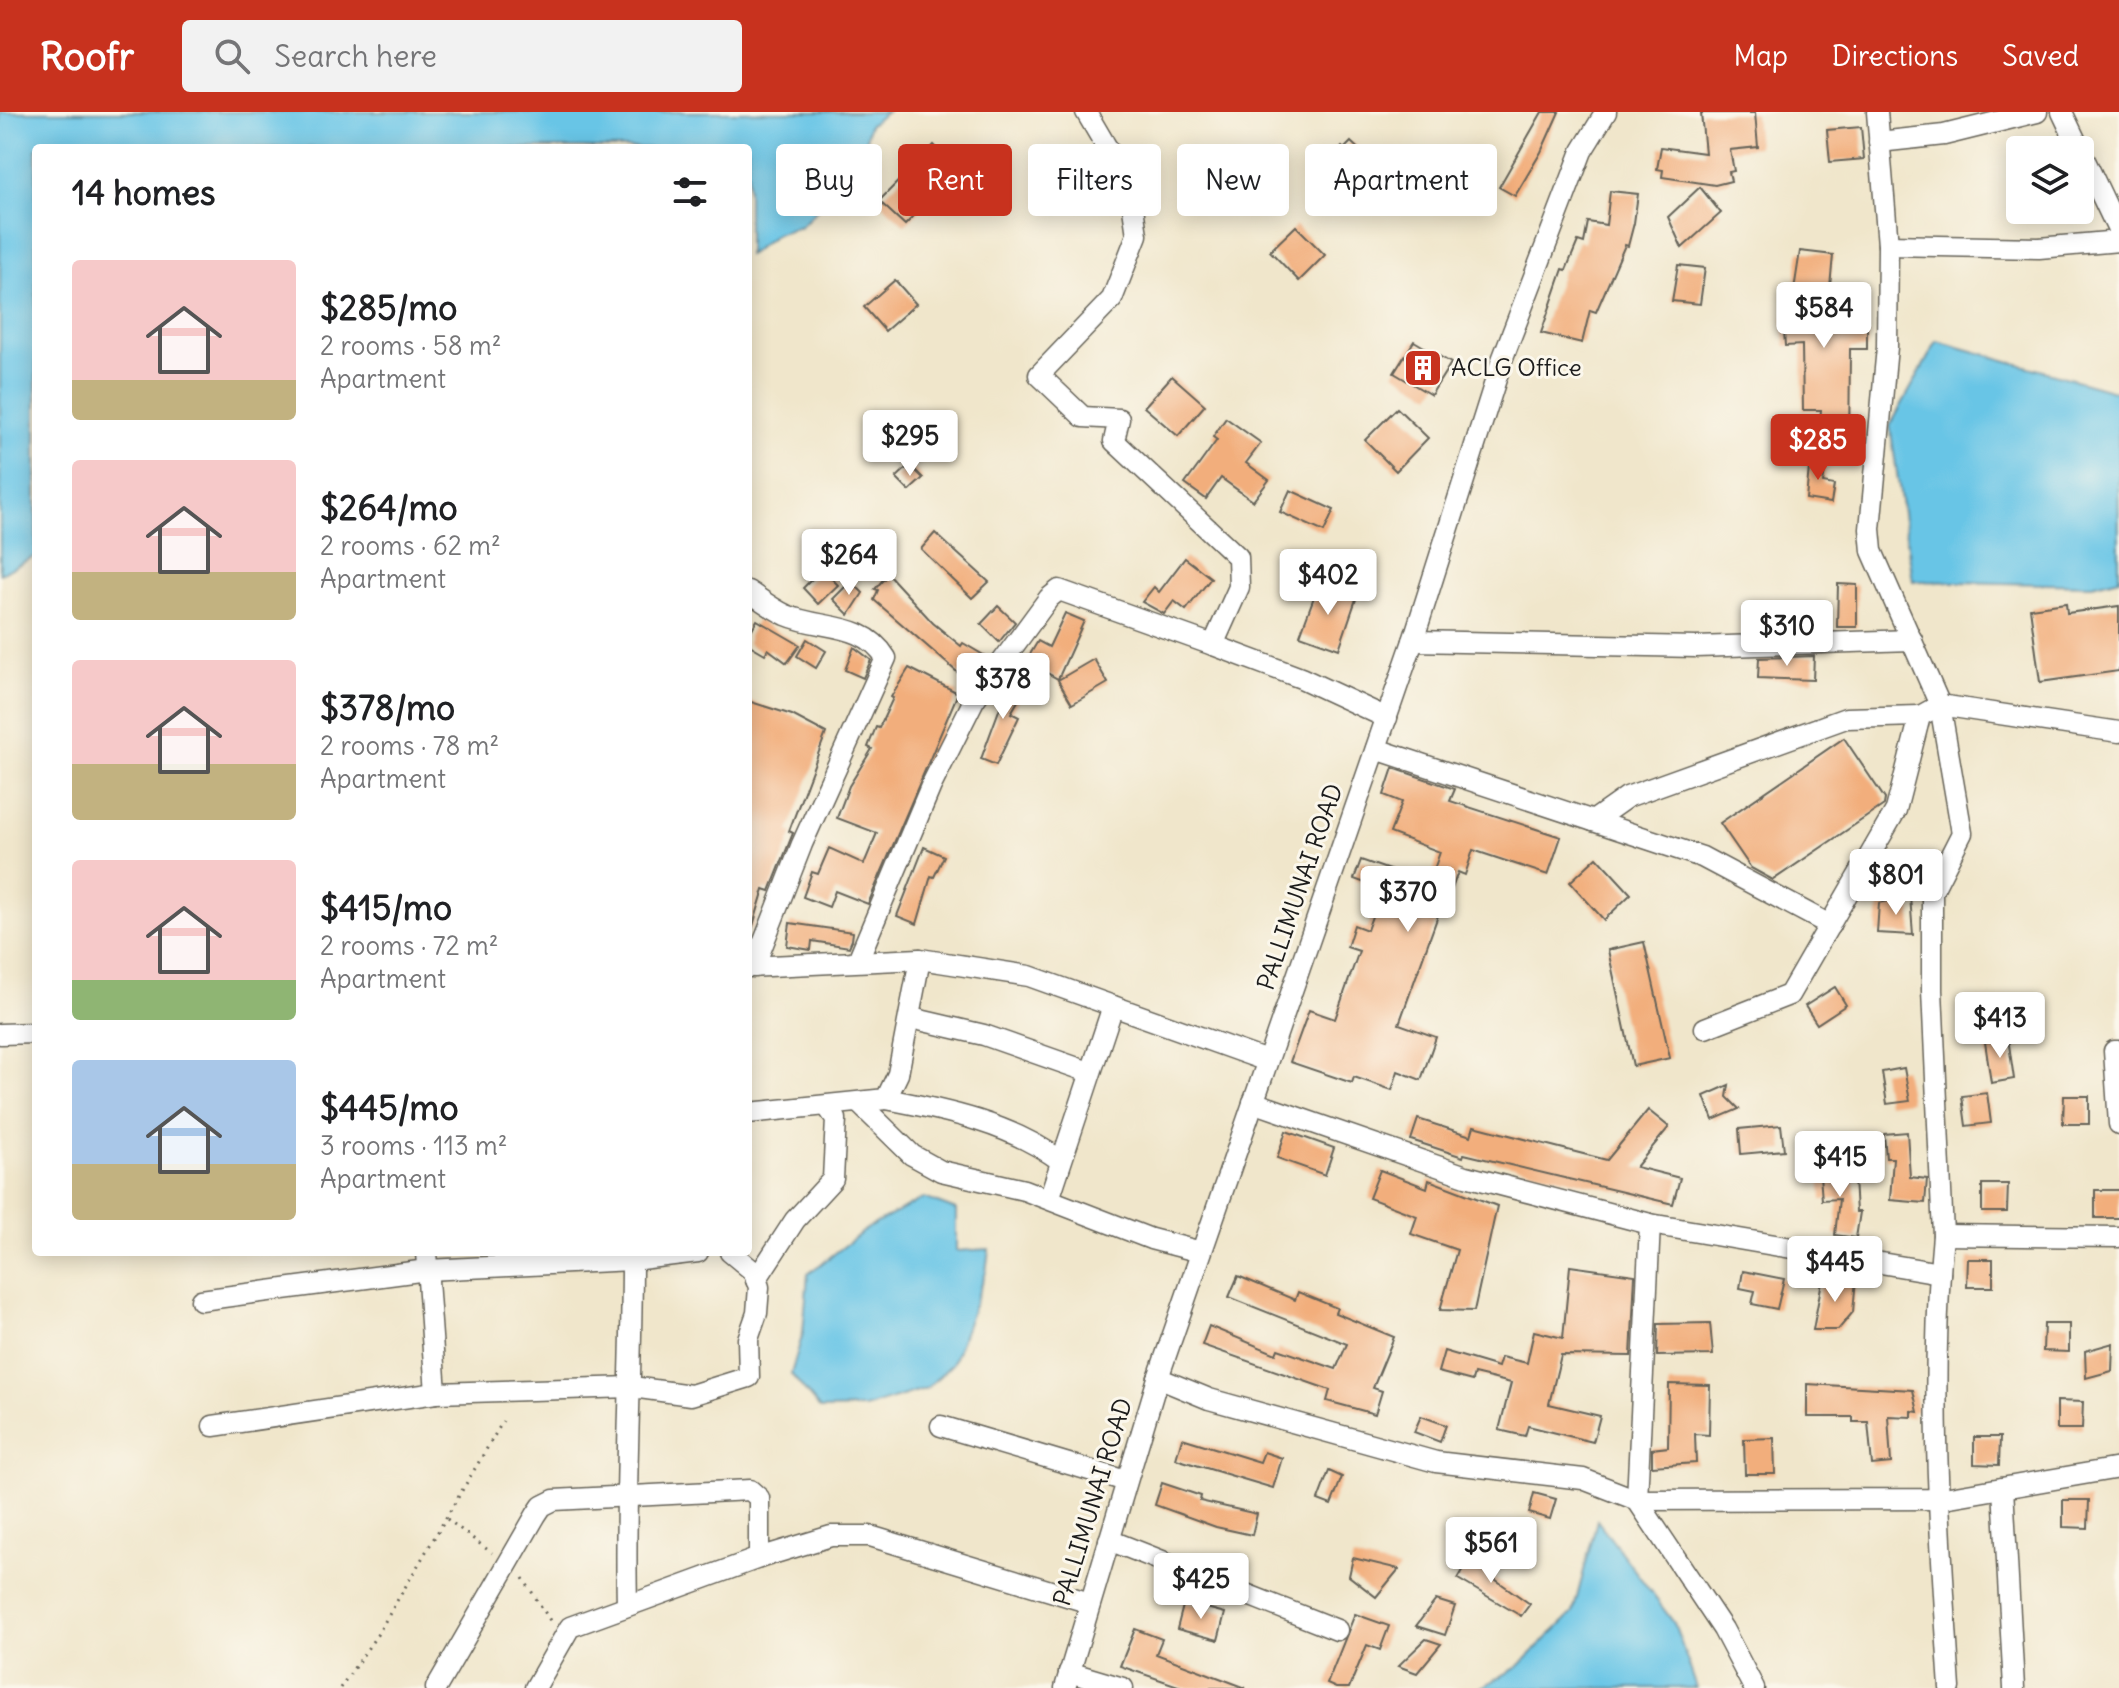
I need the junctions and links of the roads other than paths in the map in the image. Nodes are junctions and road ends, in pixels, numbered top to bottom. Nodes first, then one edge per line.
1 (1086, 112) edge
2 (1606, 112) edge
3 (1877, 112) edge
4 (2037, 112) edge
5 (2062, 112) edge
6 (1879, 142) junction
7 (2119, 232) edge
8 (2119, 241) edge
9 (1888, 245) junction
10 (752, 594) edge
11 (1912, 640) junction
12 (1413, 641) junction
13 (1213, 645) junction
14 (1940, 705) junction
15 (1920, 716) junction
16 (1387, 718) junction
17 (2119, 732) edge
18 (1376, 749) junction
19 (1593, 821) junction
20 (1830, 925) junction
21 (920, 959) junction
22 (858, 960) junction
23 (752, 965) edge
24 (752, 967) edge
25 (1113, 1006) junction
26 (911, 1018) junction
27 (1705, 1028) dead end
28 (32, 1033) edge
29 (0, 1034) edge
30 (2119, 1051) edge
31 (1267, 1061) junction
32 (1089, 1072) junction
33 (886, 1099) junction
34 (1253, 1102) junction
35 (860, 1104) junction
36 (827, 1106) junction
37 (752, 1113) edge
38 (2119, 1124) edge
39 (1061, 1161) junction
40 (1049, 1199) junction
41 (1650, 1224) junction
42 (1943, 1235) junction
43 (2119, 1237) edge
44 (1201, 1252) junction
45 (657, 1256) edge
46 (735, 1256) edge
47 (632, 1260) junction
48 (427, 1261) edge
49 (1940, 1273) junction
50 (757, 1284) junction
51 (201, 1300) dead end
52 (1158, 1378) junction
53 (632, 1387) junction
54 (436, 1393) junction
55 (213, 1426) dead end
56 (941, 1426) dead end
57 (2119, 1468) edge
58 (1126, 1481) junction
59 (2003, 1488) junction
60 (624, 1499) junction
61 (1938, 1499) junction
62 (1637, 1500) junction
63 (1109, 1540) junction
64 (759, 1558) junction
65 (1090, 1603) junction
66 (627, 1604) junction
67 (1337, 1630) dead end
68 (1067, 1680) edge
69 (436, 1688) edge
70 (535, 1688) edge
71 (1123, 1688) edge
72 (1754, 1688) edge
73 (1950, 1688) edge
74 (2014, 1688) edge

1 - 13 street
2 - 12 street, PALLIMUNAI ROAD
3 - 6 street
4 - 6 street
5 - 7 street
6 - 9 street
8 - 9 street
9 - 11 street
10 - 23 street
11 - 12 street
11 - 14 street
12 - 16 street, PALLIMUNAI ROAD
13 - 16 street
13 - 22 street
14 - 15 street
14 - 17 street
14 - 42 street
15 - 19 street
15 - 20 street
16 - 18 street, PALLIMUNAI ROAD
18 - 19 street
18 - 31 street, PALLIMUNAI ROAD
19 - 20 street
20 - 27 street
21 - 22 street
21 - 25 street
21 - 26 street
22 - 24 street
25 - 31 street
25 - 32 street
26 - 32 street
26 - 33 street
28 - 29 street
30 - 38 street
31 - 34 street, PALLIMUNAI ROAD
32 - 39 street
33 - 35 street
33 - 39 street
34 - 41 street
34 - 44 street, PALLIMUNAI ROAD
35 - 36 street
35 - 40 street
36 - 37 street
36 - 50 street
39 - 40 street
40 - 44 street
41 - 49 street
41 - 62 street
42 - 43 street
42 - 49 street
44 - 52 street, PALLIMUNAI ROAD
45 - 47 street
46 - 50 street
47 - 48 street
47 - 53 street
48 - 51 street
48 - 54 street
49 - 61 street
50 - 53 street
52 - 58 street, PALLIMUNAI ROAD
52 - 62 street
53 - 54 street
53 - 60 street
54 - 55 street
56 - 58 street
57 - 59 street
58 - 63 street, PALLIMUNAI ROAD
59 - 61 street
59 - 74 street
60 - 64 street
60 - 66 street
60 - 69 street
61 - 62 street
61 - 73 street
62 - 72 street
63 - 65 street, PALLIMUNAI ROAD
63 - 67 street
64 - 65 street
64 - 66 street
65 - 68 street, PALLIMUNAI ROAD
66 - 70 street
68 - 71 street

